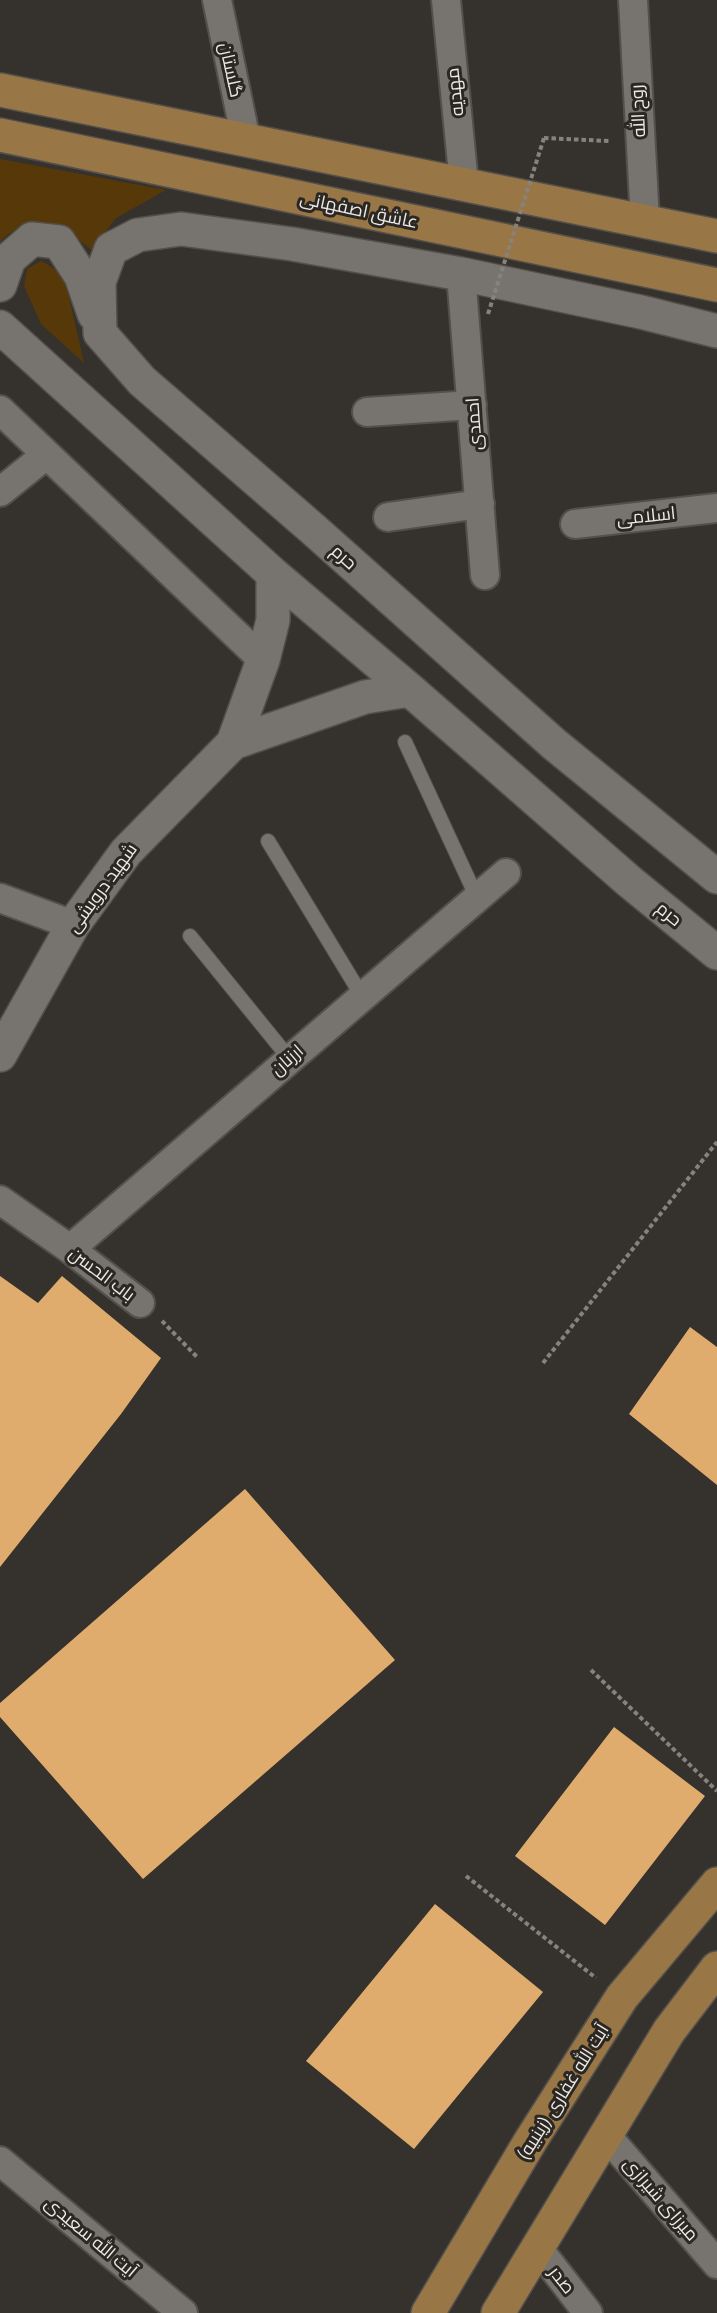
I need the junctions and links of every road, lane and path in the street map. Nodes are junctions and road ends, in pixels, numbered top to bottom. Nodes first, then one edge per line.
1 (217, 0) edge
2 (446, 0) edge
3 (633, 0) edge
4 (0, 90) edge
5 (0, 135) edge
6 (587, 138) dead end
7 (246, 140) junction
8 (464, 184) junction
9 (645, 221) junction
10 (717, 236) edge
11 (461, 273) junction
12 (0, 285) edge
13 (717, 285) edge
14 (488, 314) dead end
15 (0, 315) edge
16 (0, 327) edge
17 (717, 331) edge
18 (100, 333) junction
19 (472, 405) junction
20 (0, 410) edge
21 (367, 412) dead end
22 (46, 455) junction
23 (0, 492) edge
24 (480, 504) junction
25 (717, 508) edge
26 (388, 517) dead end
27 (575, 524) dead end
28 (273, 574) junction
29 (485, 575) dead end
30 (263, 660) junction
31 (410, 690) junction
32 (405, 742) dead end
33 (233, 743) junction
34 (268, 842) dead end
35 (506, 873) dead end
36 (715, 873) edge
37 (0, 898) edge
38 (477, 898) junction
39 (73, 925) junction
40 (190, 936) dead end
41 (717, 953) edge
42 (362, 996) junction
43 (0, 1055) edge
44 (289, 1058) junction
45 (717, 1142) edge
46 (0, 1200) edge
47 (69, 1249) junction
48 (140, 1303) joint
49 (197, 1357) dead end
50 (543, 1363) dead end
51 (591, 1670) dead end
52 (717, 1791) edge
53 (466, 1876) dead end
54 (717, 1884) edge
55 (717, 1968) edge
56 (622, 1997) junction
57 (605, 2134) junction
58 (0, 2162) edge
59 (537, 2247) junction
60 (717, 2264) edge
61 (183, 2313) edge
62 (428, 2313) edge
63 (498, 2313) edge
64 (588, 2313) edge

1 - 7 street, گلستان
2 - 8 street, مهدیه
3 - 9 street, روح الله
4 - 7 main road
5 - 13 main road, عاشق اصفهانی
6 - 14 path, bridge
7 - 8 main road
8 - 9 main road
9 - 10 main road
11 - 17 street
11 - 18 street
11 - 19 street, احمدی
12 - 18 street
15 - 16 street
16 - 28 street, حرم
18 - 36 street, حرم
19 - 21 street
19 - 24 street, احمدی
20 - 22 street
22 - 23 street
22 - 30 street
24 - 26 street
24 - 29 street, احمدی
25 - 27 street, اسلامی
28 - 30 street, شهید درویشی
28 - 31 street, حرم
30 - 33 street, شهید درویشی
31 - 33 street, شهید درویشی
31 - 41 street, حرم
32 - 38 lane
33 - 39 street, شهید درویشی
34 - 42 lane
35 - 38 street, ارزنان
37 - 39 street
38 - 42 street, ارزنان
39 - 43 street, شهید درویشی
40 - 44 lane
42 - 44 street, ارزنان
44 - 47 street, ارزنان
45 - 50 path
46 - 47 street, باب الحسن
47 - 48 street, باب الحسن
48 - 49 path, باب الحسن
51 - 52 path
53 - 56 path
54 - 56 main road, آیت الله غفاری (زینبیه)
55 - 57 main road
56 - 62 main road, آیت الله غفاری (زینبیه)
57 - 59 main road
57 - 60 street, میرزای شیرازی
58 - 61 street, آیت الله سعیدی
59 - 63 main road
59 - 64 street, صدر

